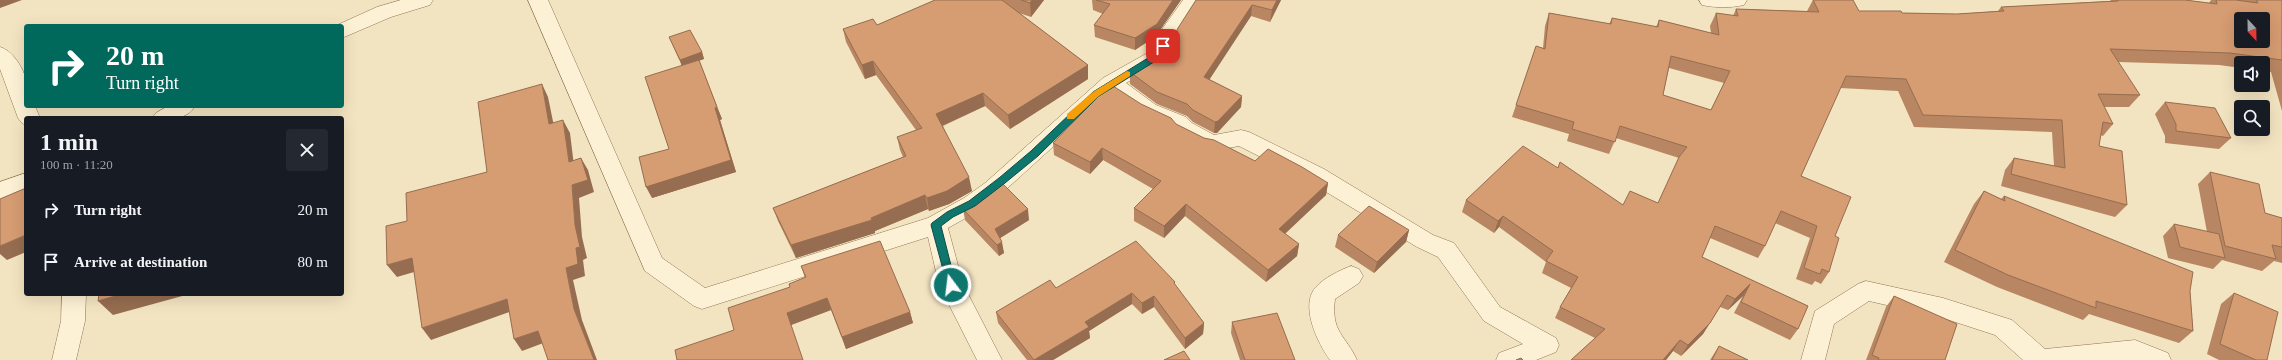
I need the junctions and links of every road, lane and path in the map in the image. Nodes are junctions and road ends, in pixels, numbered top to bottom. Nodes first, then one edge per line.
1 (424, 0) edge
2 (538, 0) edge
3 (1193, 0) edge
4 (1709, 0) edge
5 (1737, 0) edge
6 (344, 30) edge
7 (0, 54) edge
8 (1110, 83) junction
9 (24, 104) edge
10 (181, 108) edge
11 (167, 116) edge
12 (24, 182) edge
13 (0, 191) edge
14 (936, 225) junction
15 (1351, 276) dead end
16 (74, 296) edge
17 (64, 360) edge
18 (990, 360) edge
19 (1345, 360) edge
20 (1508, 360) edge
21 (1814, 360) edge
22 (2041, 360) edge
23 (2159, 360) edge

1 - 6 street
2 - 14 street
3 - 8 street
4 - 5 street
7 - 9 street
8 - 14 street
8 - 20 street
10 - 11 street
12 - 13 street
14 - 18 street
15 - 19 street
16 - 17 street
21 - 22 street
22 - 23 street

